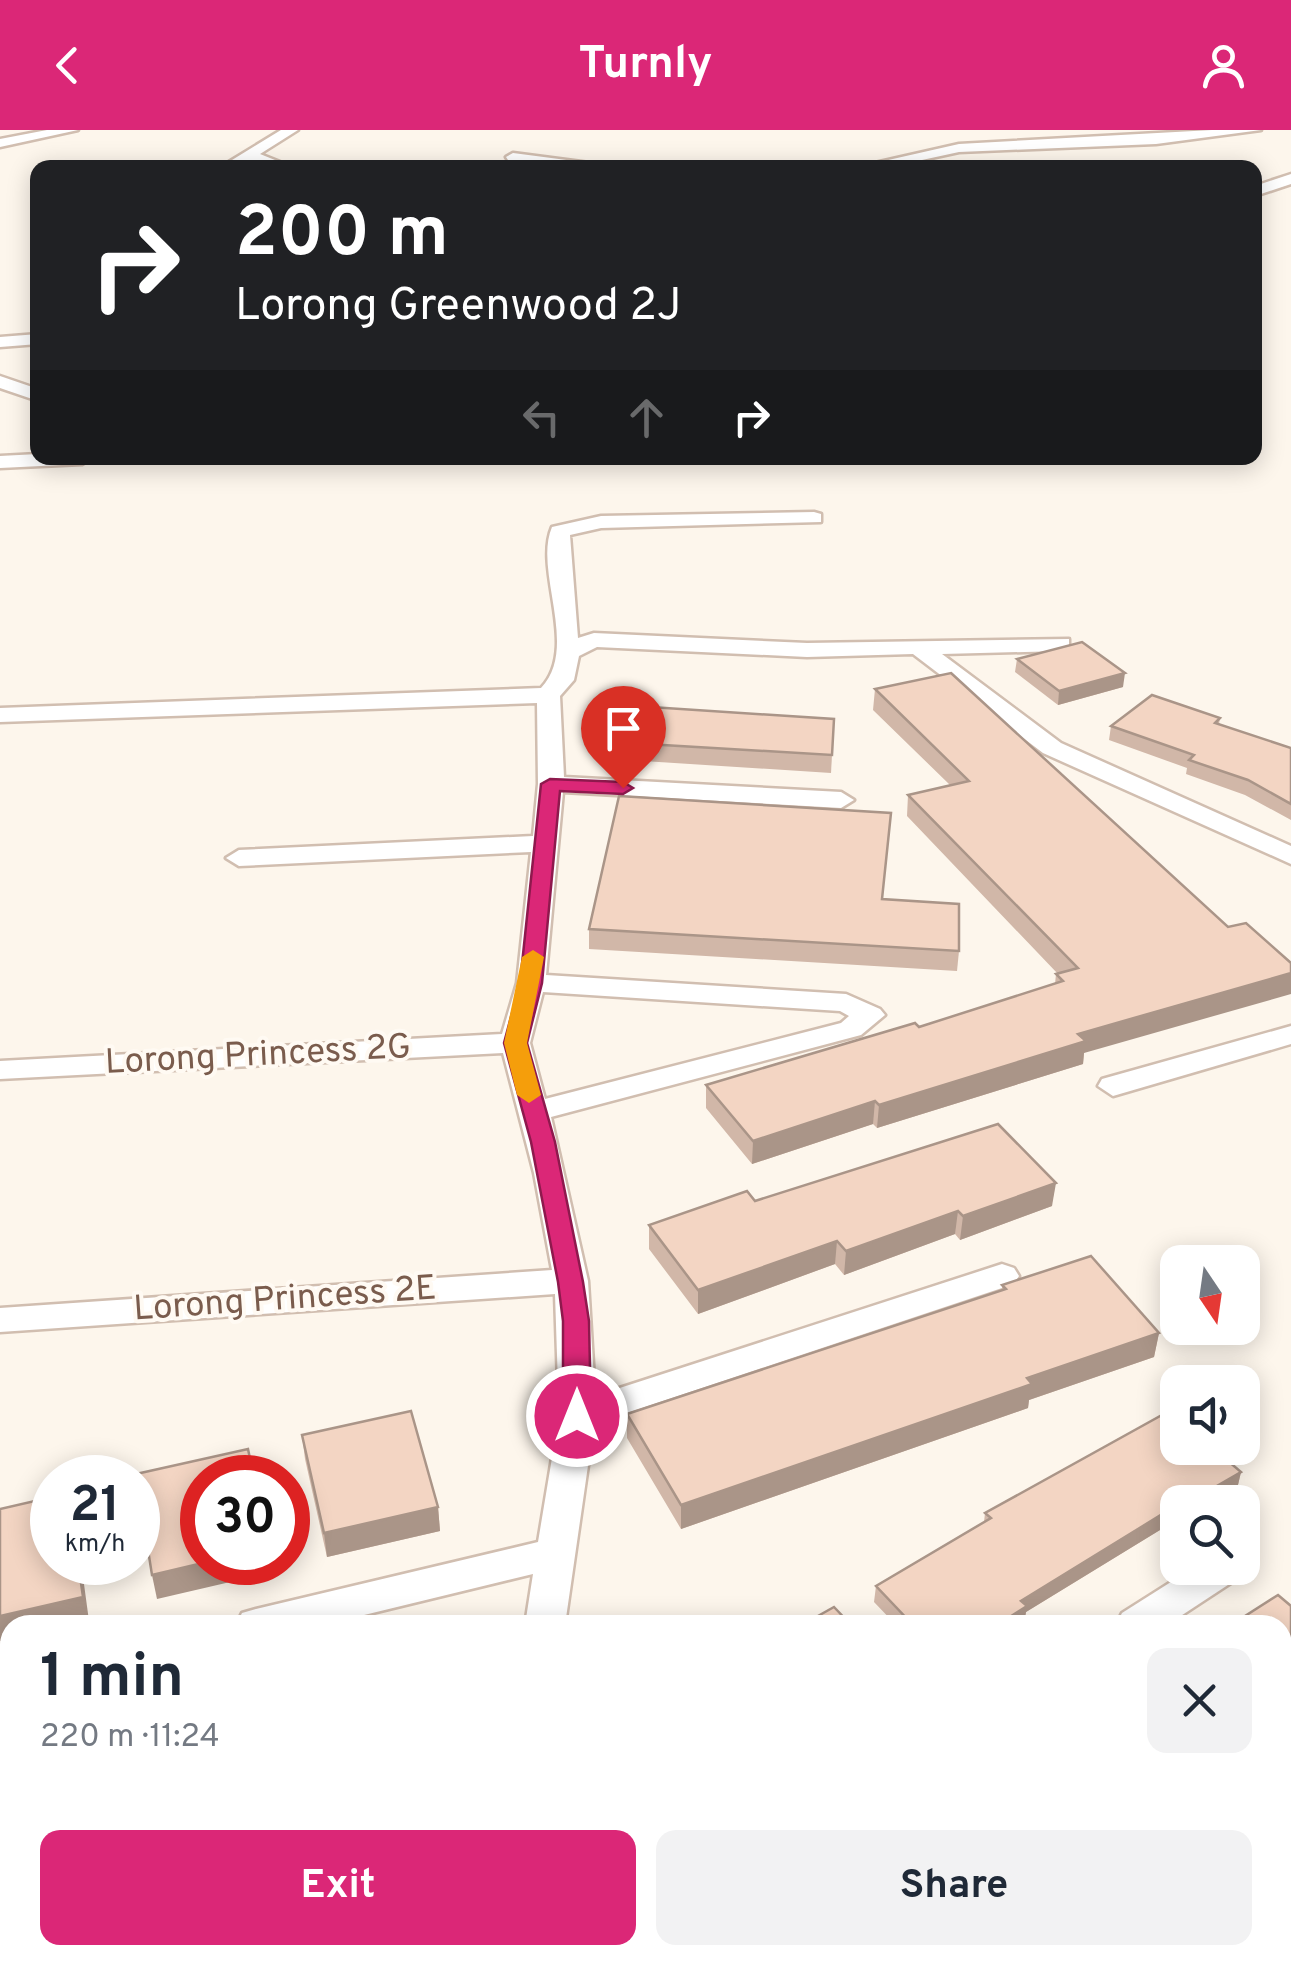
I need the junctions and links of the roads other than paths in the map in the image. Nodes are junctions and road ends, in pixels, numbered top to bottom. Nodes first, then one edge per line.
1 (71, 130) edge
2 (291, 130) edge
3 (1254, 130) edge
4 (0, 143) edge
5 (246, 154) junction
6 (513, 157) dead end
7 (237, 160) edge
8 (264, 160) edge
9 (536, 160) edge
10 (899, 160) edge
11 (1291, 179) edge
12 (1262, 189) edge
13 (30, 340) edge
14 (0, 342) edge
15 (0, 382) edge
16 (30, 392) edge
17 (30, 461) edge
18 (0, 462) edge
19 (814, 518) dead end
20 (1062, 644) edge
21 (920, 649) junction
22 (568, 652) junction
23 (548, 694) junction
24 (0, 715) edge
25 (550, 784) junction
26 (841, 800) dead end
27 (542, 844) junction
28 (1291, 856) edge
29 (239, 858) dead end
30 (531, 983) junction
31 (1291, 1036) edge
32 (515, 1043) junction
33 (0, 1070) edge
34 (1114, 1086) dead end
35 (536, 1111) junction
36 (1002, 1276) dead end
37 (570, 1282) junction
38 (0, 1320) edge
39 (577, 1416) junction
40 (553, 1554) junction
41 (1196, 1585) edge
42 (298, 1615) edge
43 (546, 1615) edge
44 (1151, 1615) edge

1 - 4 street
2 - 5 street
3 - 10 street
5 - 7 street
5 - 8 street
6 - 9 street
11 - 12 street
13 - 14 street
15 - 16 street
17 - 18 street
19 - 22 street
20 - 21 street
21 - 22 street
21 - 28 street
22 - 23 street
23 - 24 street
23 - 25 street
25 - 26 street
25 - 27 street
27 - 29 street
27 - 30 street
30 - 32 street
30 - 35 street
31 - 34 street
32 - 33 street, Lorong Princess 2G
32 - 35 street
35 - 37 street
36 - 39 street
37 - 38 street, Lorong Princess 2E
37 - 39 street
39 - 40 street
40 - 42 street
40 - 43 street
41 - 44 street

